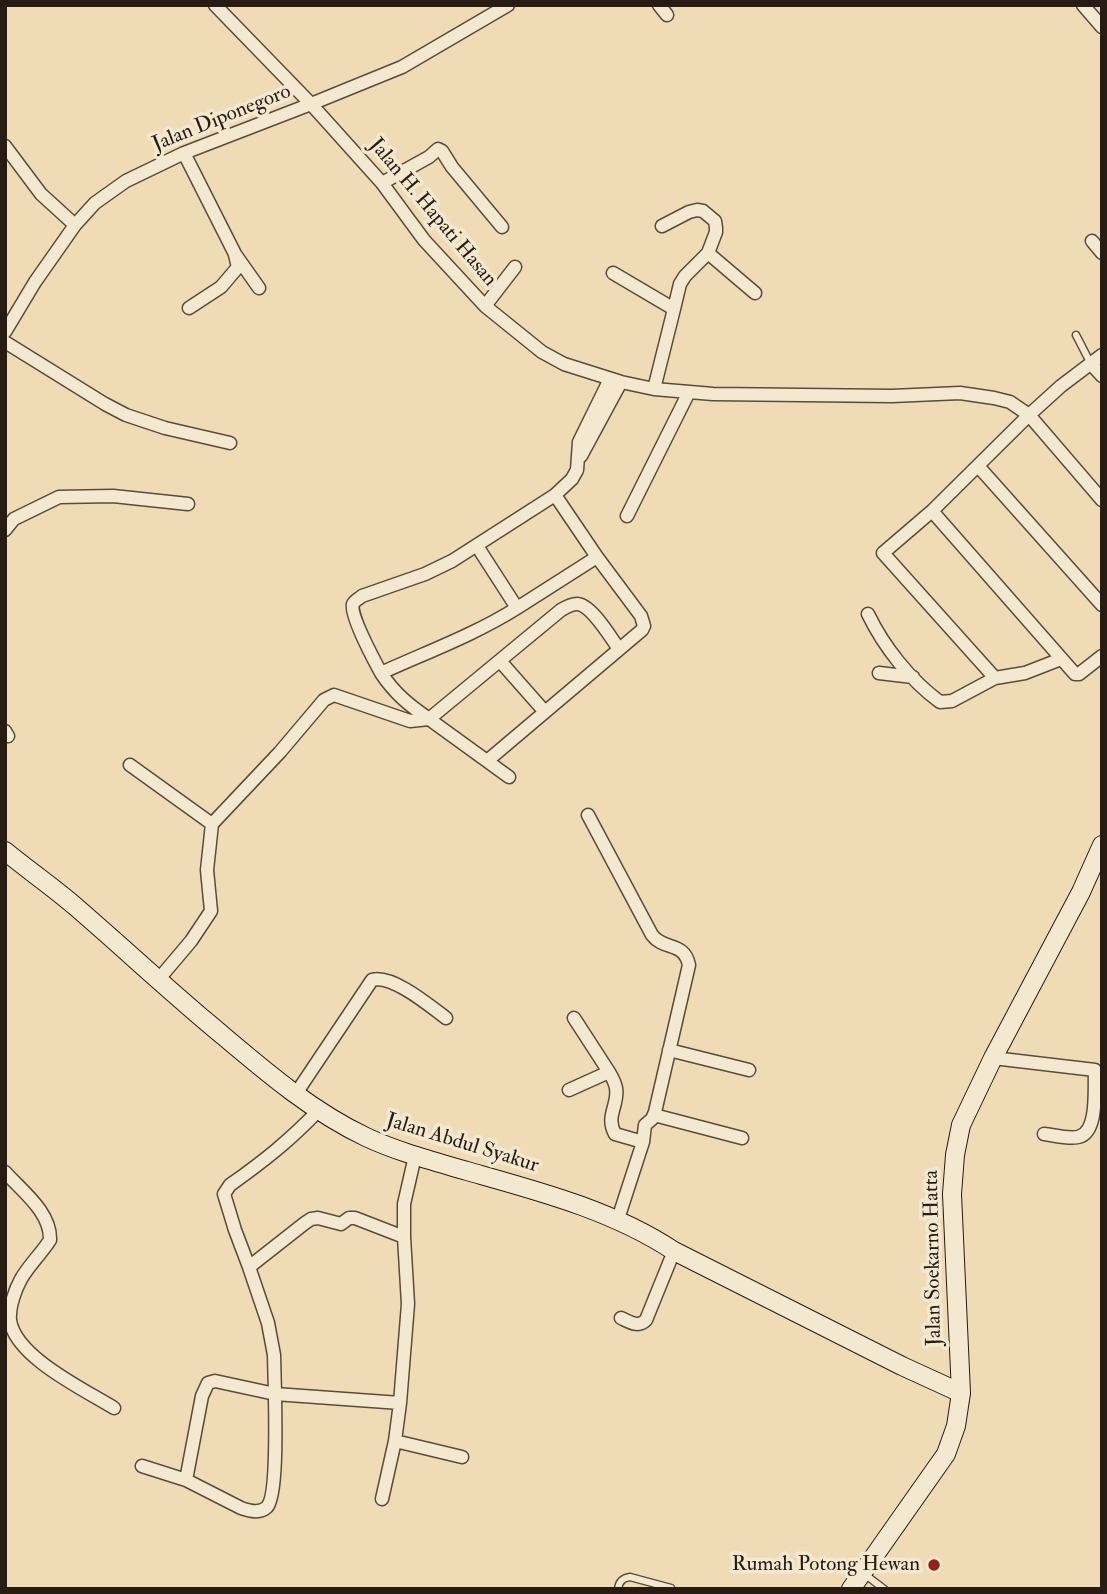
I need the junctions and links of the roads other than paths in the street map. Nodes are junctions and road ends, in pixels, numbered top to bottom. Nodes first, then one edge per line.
1 (215, 5) edge
2 (508, 5) edge
3 (1083, 5) edge
4 (490, 10) edge
5 (1102, 27) edge
6 (312, 104) junction
7 (5, 146) edge
8 (184, 153) junction
9 (382, 183) junction
10 (75, 225) junction
11 (502, 226) dead end
12 (662, 226) dead end
13 (1092, 241) dead end
14 (708, 253) junction
15 (1102, 253) edge
16 (235, 254) junction
17 (515, 267) dead end
18 (613, 273) dead end
19 (259, 288) dead end
20 (755, 293) dead end
21 (485, 306) junction
22 (189, 308) dead end
23 (674, 309) junction
24 (5, 332) edge
25 (1076, 335) dead end
26 (5, 342) edge
27 (1102, 355) edge
28 (1091, 364) junction
29 (1102, 376) edge
30 (615, 380) junction
31 (654, 389) junction
32 (689, 392) junction
33 (1029, 415) junction
34 (230, 443) dead end
35 (978, 466) junction
36 (555, 495) junction
37 (1102, 500) edge
38 (188, 504) dead end
39 (932, 511) junction
40 (627, 516) dead end
41 (5, 530) edge
42 (477, 546) junction
43 (597, 556) junction
44 (1102, 606) edge
45 (517, 608) junction
46 (868, 614) dead end
47 (619, 649) junction
48 (1102, 656) edge
49 (1061, 659) junction
50 (500, 661) junction
51 (381, 673) junction
52 (879, 673) dead end
53 (913, 677) junction
54 (995, 678) junction
55 (545, 712) junction
56 (429, 719) junction
57 (487, 761) junction
58 (130, 765) dead end
59 (509, 777) dead end
60 (587, 815) dead end
61 (212, 824) junction
62 (1102, 845) edge
63 (5, 851) edge
64 (158, 981) junction
65 (446, 1018) dead end
66 (573, 1018) dead end
67 (669, 1050) junction
68 (993, 1058) junction
69 (749, 1070) dead end
70 (1099, 1070) edge
71 (609, 1072) junction
72 (569, 1090) dead end
73 (295, 1095) junction
74 (318, 1111) junction
75 (654, 1115) junction
76 (1044, 1133) dead end
77 (742, 1138) dead end
78 (643, 1142) junction
79 (415, 1156) junction
80 (5, 1172) edge
81 (618, 1219) junction
82 (404, 1237) junction
83 (674, 1251) junction
84 (249, 1267) junction
85 (621, 1318) dead end
86 (961, 1393) junction
87 (275, 1394) junction
88 (400, 1403) junction
89 (114, 1408) dead end
90 (395, 1441) junction
91 (462, 1457) dead end
92 (142, 1466) dead end
93 (186, 1480) junction
94 (382, 1499) dead end
95 (863, 1573) junction
96 (671, 1587) edge
97 (618, 1589) edge
98 (851, 1589) edge
99 (884, 1589) edge

1 - 6 street, Jalan H. Hapati Hasan
2 - 4 street, Jalan Diponegoro
3 - 5 street
4 - 6 street, Jalan Diponegoro
6 - 8 street, Jalan Diponegoro
6 - 9 street, Jalan H. Hapati Hasan
7 - 10 street
8 - 10 street, Jalan Diponegoro
8 - 16 street
9 - 11 street
9 - 21 street, Jalan H. Hapati Hasan
10 - 24 street, Jalan Diponegoro
12 - 14 street
13 - 15 street
14 - 20 street
14 - 23 street
16 - 19 street
16 - 22 street
17 - 21 street
18 - 23 street
21 - 30 street, Jalan H. Hapati Hasan
23 - 31 street
25 - 28 lane
26 - 34 street
27 - 28 street
28 - 29 street
28 - 33 street
30 - 31 street, Jalan H. Hapati Hasan
30 - 36 street
31 - 32 street, Jalan H. Hapati Hasan
32 - 33 street, Jalan H. Hapati Hasan
32 - 40 street
33 - 35 street
33 - 37 street
35 - 39 street
35 - 44 street
36 - 42 street
36 - 43 street
38 - 41 street
39 - 49 street
39 - 54 street
42 - 45 street
42 - 51 street
43 - 45 street
43 - 47 street
45 - 51 street
46 - 53 street
47 - 50 street
47 - 55 street
48 - 49 street
49 - 54 street
50 - 55 street
50 - 56 street
51 - 56 street
52 - 53 street
53 - 54 street
55 - 57 street
56 - 57 street
56 - 61 street
57 - 59 street
58 - 61 street
60 - 67 street
61 - 64 street
62 - 68 street, Jalan Soekarno Hatta
63 - 64 street, Jalan Abdul Syakur
64 - 73 street, Jalan Abdul Syakur
65 - 73 street
66 - 71 street
67 - 69 street
67 - 75 street
68 - 70 street
68 - 86 street, Jalan Soekarno Hatta
70 - 76 street
71 - 72 street
71 - 78 street
73 - 74 street, Jalan Abdul Syakur
74 - 79 street, Jalan Abdul Syakur
74 - 84 street
75 - 77 street
75 - 78 street
78 - 81 street
79 - 81 street, Jalan Abdul Syakur
79 - 82 street
80 - 89 street
81 - 83 street, Jalan Abdul Syakur
82 - 84 street
82 - 88 street
83 - 85 street
83 - 86 street, Jalan Abdul Syakur
84 - 87 street
86 - 95 street, Jalan Soekarno Hatta
87 - 88 street
87 - 93 street
87 - 93 street
88 - 90 street
90 - 91 street
90 - 94 street
92 - 93 street
95 - 98 street, Jalan Soekarno Hatta
95 - 99 lane
96 - 97 lane

